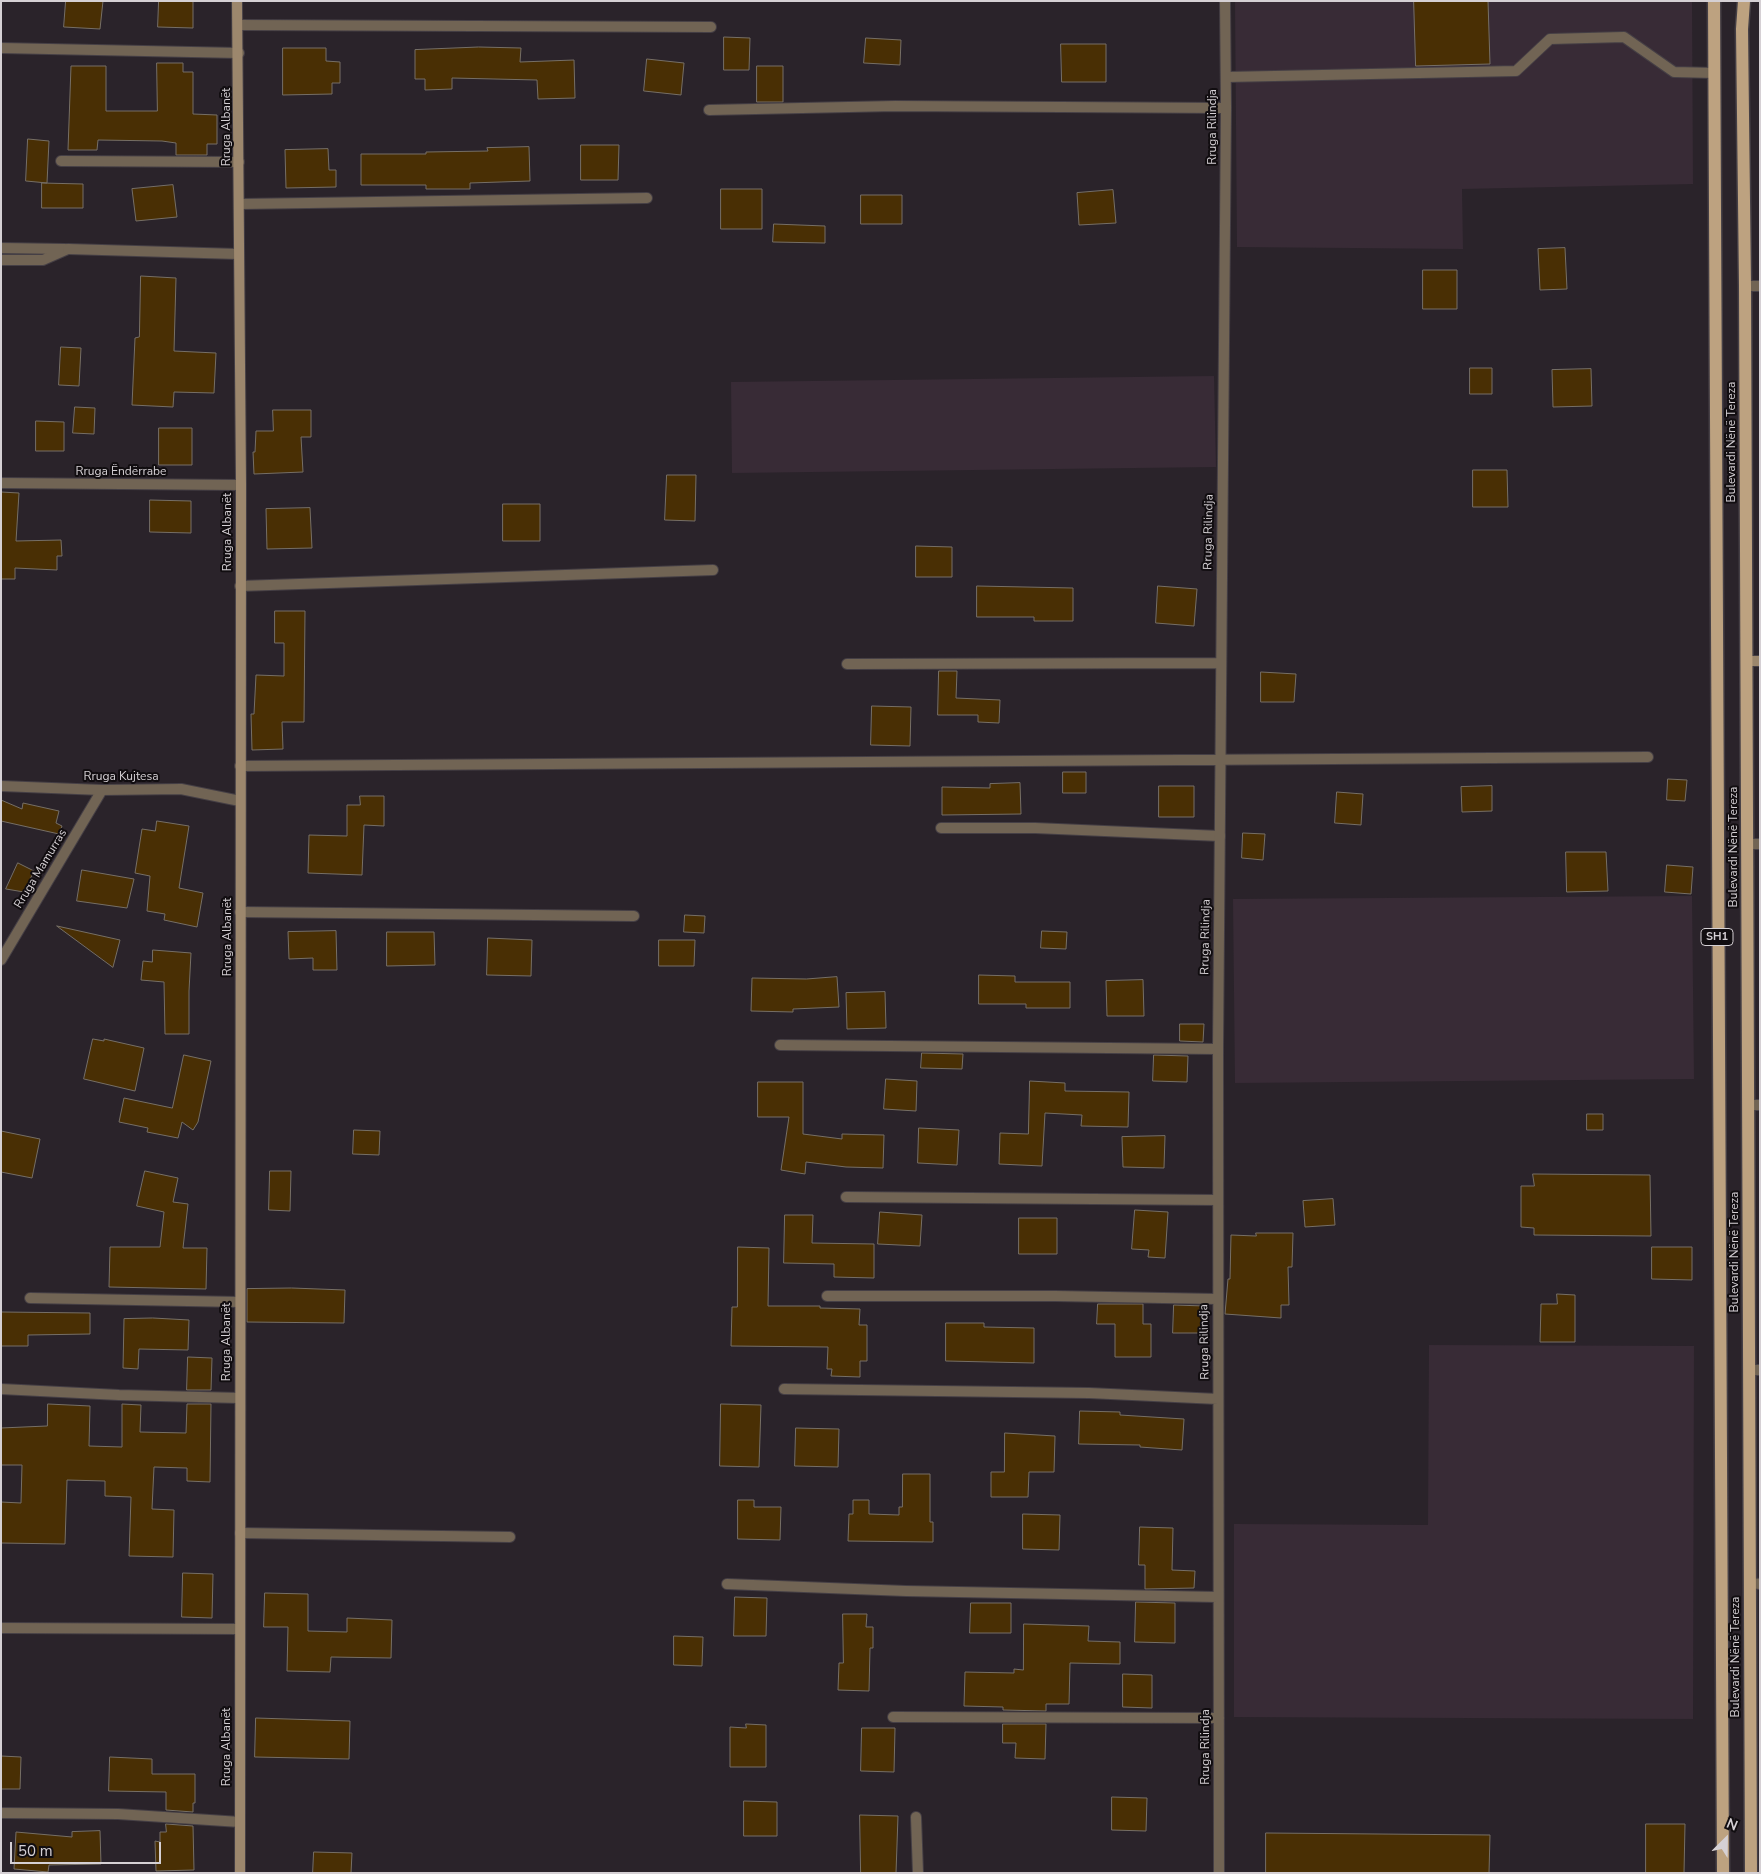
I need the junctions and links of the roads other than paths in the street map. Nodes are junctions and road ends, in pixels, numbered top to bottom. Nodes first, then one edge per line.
1 (237, 1) edge
2 (1225, 1) edge
3 (1714, 1) edge
4 (1744, 1) edge
5 (238, 25) junction
6 (711, 27) dead end
7 (1, 48) edge
8 (239, 53) junction
9 (1716, 73) junction
10 (1226, 77) junction
11 (1226, 108) junction
12 (709, 110) dead end
13 (61, 161) dead end
14 (239, 162) junction
15 (647, 198) dead end
16 (240, 204) junction
17 (1, 248) edge
18 (68, 249) junction
19 (238, 254) junction
20 (1, 260) edge
21 (1745, 286) junction
22 (1760, 286) edge
23 (1, 484) edge
24 (241, 485) junction
25 (713, 570) dead end
26 (240, 586) junction
27 (1753, 661) edge
28 (1220, 663) junction
29 (847, 664) dead end
30 (1648, 757) dead end
31 (1219, 758) junction
32 (240, 766) junction
33 (1, 786) edge
34 (102, 790) junction
35 (240, 801) junction
36 (941, 828) dead end
37 (1220, 836) junction
38 (1754, 844) edge
39 (240, 912) junction
40 (634, 916) dead end
41 (1, 960) edge
42 (780, 1045) dead end
43 (1218, 1048) junction
44 (1754, 1105) edge
45 (846, 1197) dead end
46 (1217, 1200) junction
47 (1754, 1223) edge
48 (827, 1296) dead end
49 (30, 1298) dead end
50 (1217, 1299) junction
51 (240, 1302) junction
52 (1754, 1370) edge
53 (1, 1389) edge
54 (784, 1390) dead end
55 (240, 1398) junction
56 (1218, 1399) junction
57 (1754, 1446) edge
58 (240, 1533) junction
59 (510, 1537) dead end
60 (727, 1584) dead end
61 (1754, 1584) edge
62 (1218, 1597) junction
63 (1, 1628) edge
64 (240, 1629) junction
65 (893, 1717) dead end
66 (1219, 1718) junction
67 (1755, 1779) edge
68 (1, 1813) edge
69 (916, 1817) dead end
70 (240, 1822) junction
71 (240, 1873) edge
72 (918, 1873) edge
73 (1219, 1873) edge
74 (1723, 1873) edge
75 (1751, 1873) edge

1 - 5 street, Rruga Albanët
2 - 10 street, Rruga Rilindja
3 - 9 main road, Bulevardi Nënë Tereza / SH1
4 - 21 main road, Bulevardi Nënë Tereza / SH1
5 - 6 street
5 - 8 street, Rruga Albanët
7 - 8 street
8 - 14 street, Rruga Albanët
9 - 10 street
9 - 74 main road, Bulevardi Nënë Tereza / SH1
10 - 11 street, Rruga Rilindja
11 - 12 street
11 - 28 street, Rruga Rilindja
13 - 14 street
14 - 16 street, Rruga Albanët
15 - 16 street
16 - 19 street, Rruga Albanët
17 - 18 street
18 - 19 street
18 - 20 street
19 - 24 street, Rruga Albanët
21 - 22 street
21 - 27 main road, Bulevardi Nënë Tereza / SH1
23 - 24 street, Rruga Ëndërrabe
24 - 26 street, Rruga Albanët
25 - 26 street
26 - 32 street, Rruga Albanët
27 - 38 main road, Bulevardi Nënë Tereza / SH1
28 - 29 street
28 - 31 street, Rruga Rilindja
30 - 31 street
31 - 32 street
31 - 37 street, Rruga Rilindja
32 - 35 street, Rruga Albanët
33 - 34 street, Rruga Kujtesa
34 - 35 street, Rruga Kujtesa
34 - 41 street, Rruga Mamurras
35 - 39 street, Rruga Albanët
36 - 37 street
37 - 43 street, Rruga Rilindja
38 - 44 main road, Bulevardi Nënë Tereza / SH1
39 - 40 street
39 - 51 street, Rruga Albanët
42 - 43 street
43 - 46 street, Rruga Rilindja
44 - 47 main road, Bulevardi Nënë Tereza / SH1
45 - 46 street
46 - 50 street, Rruga Rilindja
47 - 52 main road, Bulevardi Nënë Tereza / SH1
48 - 50 street
49 - 51 street
50 - 56 street, Rruga Rilindja
51 - 55 street, Rruga Albanët
52 - 57 main road, Bulevardi Nënë Tereza / SH1
53 - 55 street
54 - 56 street
55 - 58 street, Rruga Albanët
56 - 62 street, Rruga Rilindja
57 - 61 main road, Bulevardi Nënë Tereza / SH1
58 - 59 street
58 - 64 street, Rruga Albanët
60 - 62 street
61 - 67 main road, Bulevardi Nënë Tereza / SH1
62 - 66 street, Rruga Rilindja
63 - 64 street
64 - 70 street, Rruga Albanët
65 - 66 street
66 - 73 street, Rruga Rilindja
67 - 75 main road, Bulevardi Nënë Tereza / SH1
68 - 70 street
69 - 72 street
70 - 71 street, Rruga Albanët

